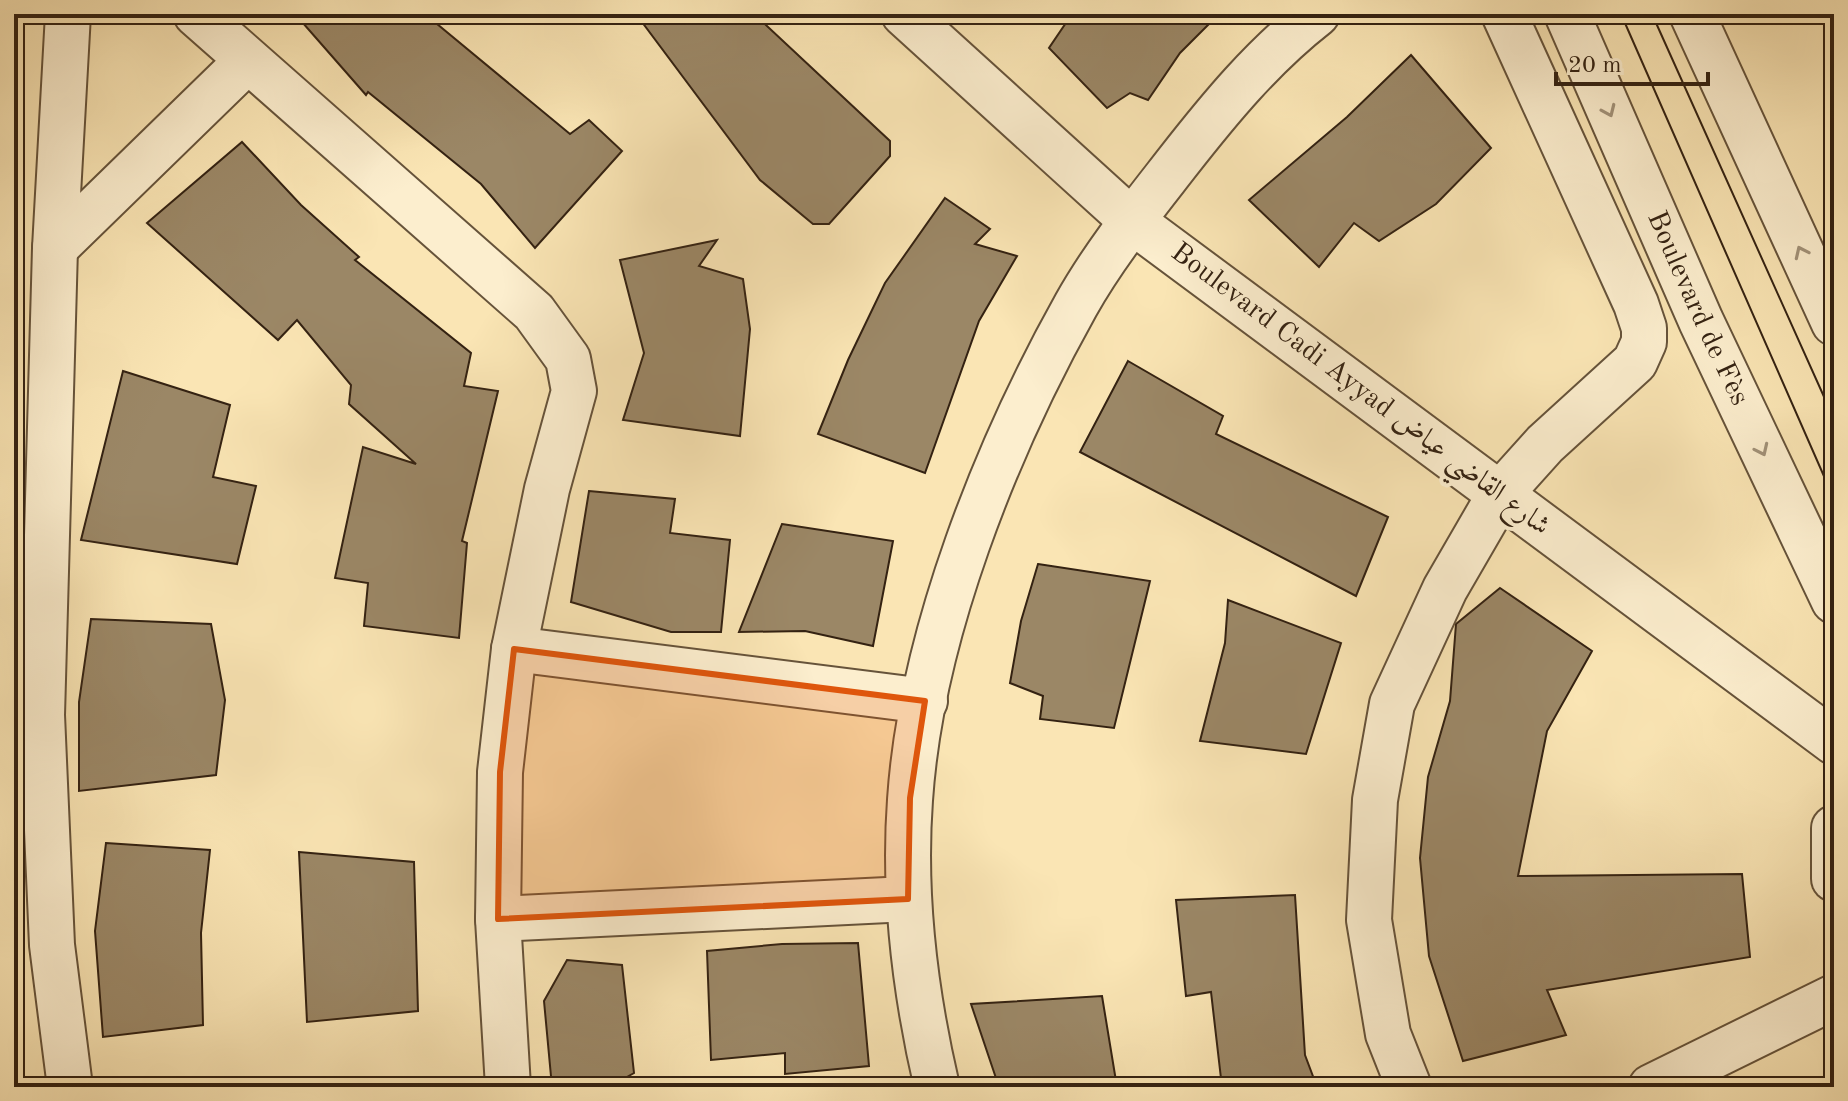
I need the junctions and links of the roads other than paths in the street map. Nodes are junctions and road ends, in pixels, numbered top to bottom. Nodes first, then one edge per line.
1 (68, 14) edge
2 (196, 14) edge
3 (904, 14) edge
4 (1317, 14) edge
5 (1504, 14) edge
6 (1567, 14) edge
7 (1692, 14) edge
8 (247, 61) junction
9 (1132, 221) junction
10 (55, 248) junction
11 (1834, 323) edge
12 (1500, 494) junction
13 (1834, 601) edge
14 (514, 649) junction
15 (925, 701) junction
16 (1834, 742) edge
17 (1834, 828) edge
18 (1834, 879) edge
19 (908, 899) junction
20 (498, 919) junction
21 (1834, 997) edge
22 (70, 1087) edge
23 (508, 1087) edge
24 (937, 1087) edge
25 (1409, 1087) edge
26 (1651, 1087) edge

1 - 10 street
2 - 8 street
3 - 9 street, Boulevard Cadi Ayyad شارع القاضي عياض
4 - 9 street
5 - 12 street
6 -> 13 street, Boulevard de Fès
11 -> 7 street
8 - 10 street
8 - 14 street
9 - 12 street, Boulevard Cadi Ayyad شارع القاضي عياض
9 - 15 street
10 - 22 street
12 - 16 street, Boulevard Cadi Ayyad شارع القاضي عياض
12 - 25 street
14 - 15 street
14 - 20 street
15 - 19 street
17 - 18 street
19 - 20 street
19 - 24 street
20 - 23 street
21 - 26 street

